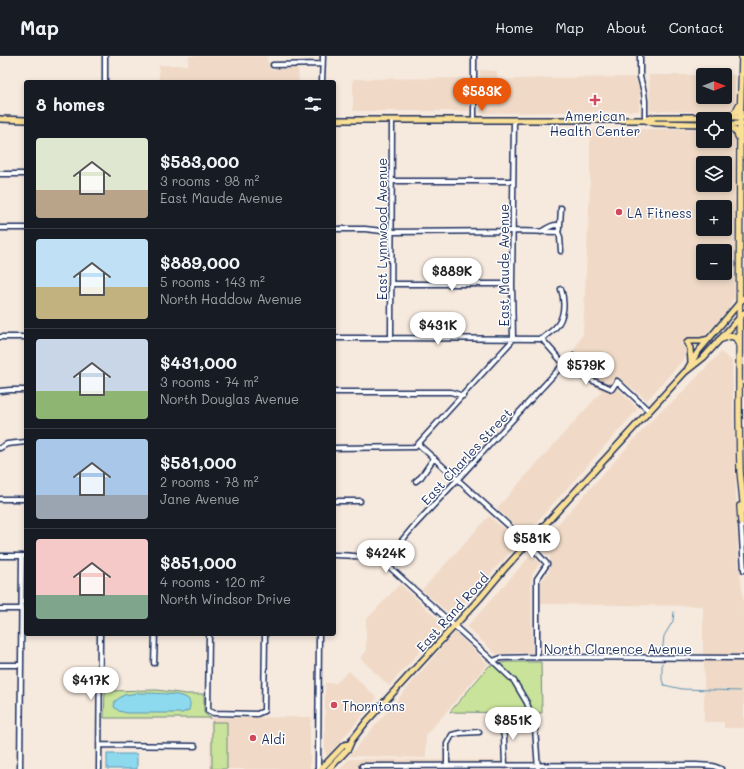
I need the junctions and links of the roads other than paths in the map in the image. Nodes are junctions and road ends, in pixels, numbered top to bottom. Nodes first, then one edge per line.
1 (105, 56) edge
2 (322, 56) edge
3 (474, 56) edge
4 (640, 56) edge
5 (742, 56) edge
6 (322, 64) junction
7 (273, 65) dead end
8 (105, 80) edge
9 (322, 80) edge
10 (741, 99) junction
11 (732, 114) edge
12 (696, 117) edge
13 (742, 117) edge
14 (0, 120) edge
15 (24, 120) edge
16 (336, 120) edge
17 (392, 120) junction
18 (474, 120) junction
19 (514, 120) junction
20 (645, 120) junction
21 (696, 124) edge
22 (742, 124) edge
23 (732, 125) edge
24 (732, 127) edge
25 (740, 141) junction
26 (0, 174) edge
27 (24, 174) edge
28 (391, 181) junction
29 (513, 181) junction
30 (561, 208) dead end
31 (558, 226) junction
32 (0, 228) edge
33 (24, 228) edge
34 (336, 229) edge
35 (513, 231) junction
36 (391, 232) junction
37 (541, 232) junction
38 (558, 232) junction
39 (561, 250) dead end
40 (391, 284) junction
41 (512, 284) junction
42 (561, 289) dead end
43 (742, 300) edge
44 (744, 313) edge
45 (740, 318) junction
46 (24, 337) edge
47 (0, 338) edge
48 (336, 338) edge
49 (391, 338) junction
50 (513, 338) junction
51 (542, 339) junction
52 (710, 339) junction
53 (719, 340) junction
54 (739, 348) junction
55 (574, 356) dead end
56 (691, 364) junction
57 (685, 372) junction
58 (24, 390) edge
59 (0, 392) edge
60 (336, 392) edge
61 (463, 396) junction
62 (649, 411) junction
63 (741, 416) edge
64 (24, 442) edge
65 (418, 444) junction
66 (0, 448) edge
67 (336, 448) edge
68 (434, 458) junction
69 (740, 471) junction
70 (458, 480) junction
71 (416, 481) dead end
72 (0, 499) edge
73 (24, 499) edge
74 (336, 501) edge
75 (360, 501) dead end
76 (744, 511) edge
77 (741, 522) joint
78 (528, 543) junction
79 (336, 555) edge
80 (0, 556) edge
81 (24, 556) edge
82 (384, 562) junction
83 (744, 570) edge
84 (0, 609) edge
85 (21, 609) junction
86 (454, 626) junction
87 (100, 636) edge
88 (155, 636) edge
89 (209, 636) edge
90 (265, 636) edge
91 (319, 636) edge
92 (537, 657) junction
93 (744, 658) edge
94 (493, 661) junction
95 (154, 663) dead end
96 (0, 665) edge
97 (21, 665) junction
98 (502, 717) dead end
99 (479, 732) dead end
100 (349, 744) junction
101 (99, 745) junction
102 (195, 746) dead end
103 (362, 766) dead end
104 (447, 766) junction
105 (505, 766) junction
106 (538, 767) edge
107 (675, 767) edge
108 (20, 769) edge
109 (99, 769) edge
110 (318, 769) edge
111 (321, 769) edge
112 (330, 769) edge
113 (721, 769) edge

1 - 8 street
2 - 6 street
3 - 18 street
4 - 20 street
5 - 10 highway
6 - 7 street
6 - 9 street
10 - 11 highway
10 - 13 highway
12 - 20 main road
13 - 22 highway
14 - 15 main road
16 - 17 main road
17 - 18 main road
17 - 28 street, East Lynnwood Avenue
18 - 19 main road
19 - 20 main road
19 - 29 street, East Maude Avenue
20 - 21 main road
22 - 23 main road
22 - 25 highway
24 - 25 highway
25 - 43 highway
26 - 27 street
28 - 29 street
28 - 36 street, East Lynnwood Avenue
29 - 35 street, East Maude Avenue
30 - 31 street
31 - 37 street
31 - 38 street
32 - 33 street
34 - 36 street
35 - 36 street
35 - 37 street
35 - 41 street, East Maude Avenue
36 - 40 street, East Lynnwood Avenue
37 - 38 street
38 - 39 street
40 - 41 street
40 - 49 street, East Lynnwood Avenue
41 - 50 street, East Maude Avenue
42 - 51 street
43 - 45 highway
43 - 52 main road, East Rand Road
44 - 45 main road, East Rand Road
45 - 53 main road, East Rand Road
45 - 54 highway
46 - 47 street
48 - 49 street
49 - 50 street
50 - 51 street
50 - 61 street, East Maude Avenue
51 - 70 street, East Charles Street
52 - 56 main road, East Rand Road
52 - 56 main road
53 - 54 highway
53 - 57 main road, East Rand Road
54 - 63 highway
55 - 62 street
56 - 57 main road, East Rand Road
57 - 62 main road, East Rand Road
58 - 59 street
60 - 61 street
61 - 65 street, East Maude Avenue
62 - 78 main road, East Rand Road
63 - 69 highway
64 - 66 street
65 - 67 street
65 - 68 street
68 - 70 street
68 - 71 street
69 - 76 highway
69 - 77 highway
70 - 78 street
70 - 82 street, East Charles Street
72 - 73 street
74 - 75 street
77 - 83 street
78 - 86 main road, East Rand Road
78 - 92 street
79 - 82 street
80 - 81 street
81 - 85 street
82 - 86 street
84 - 85 street
85 - 97 street
86 - 94 street
86 - 100 main road, East Rand Road
87 - 101 street
88 - 95 street
89 - 90 street
91 - 110 street
92 - 93 street, North Clarence Avenue
92 - 94 street, North Clarence Avenue
94 - 106 street
96 - 97 street
97 - 108 street
98 - 105 street
99 - 104 street
100 - 111 main road, East Rand Road
100 - 112 main road, East Rand Road
101 - 102 street
101 - 109 street
103 - 104 street
104 - 105 street
105 - 106 street
106 - 107 street
107 - 113 street

